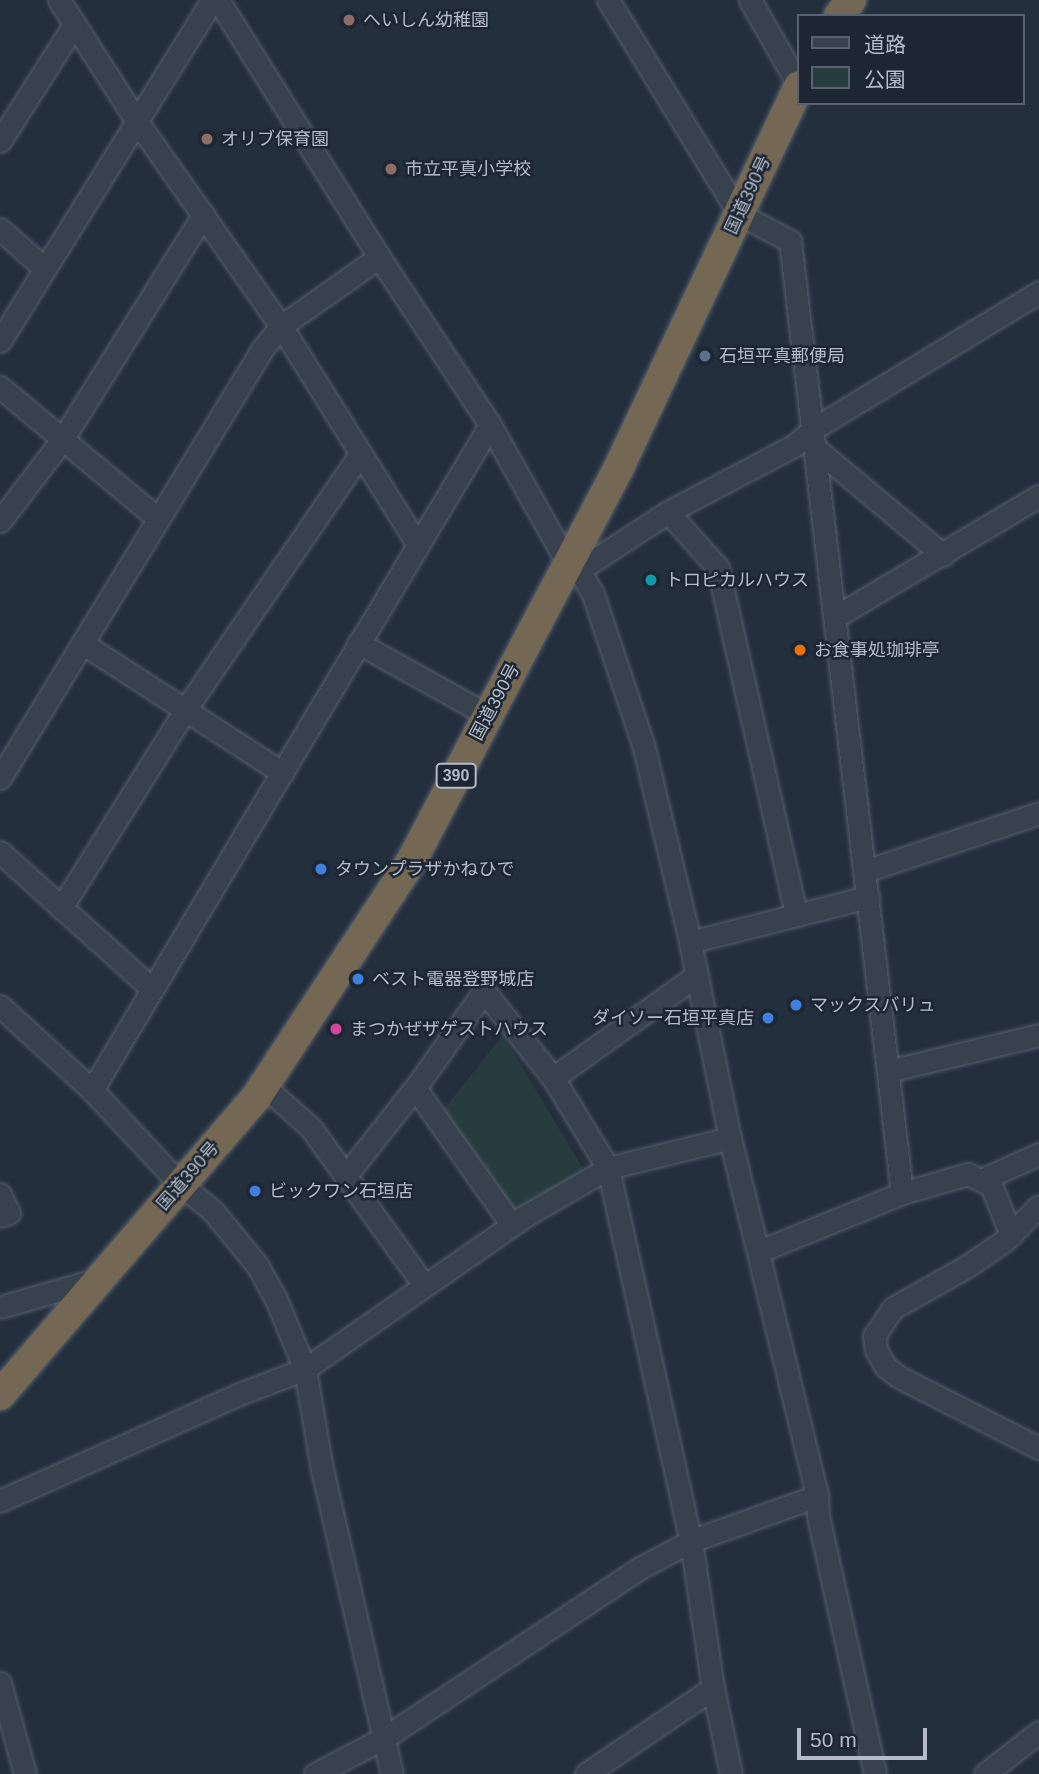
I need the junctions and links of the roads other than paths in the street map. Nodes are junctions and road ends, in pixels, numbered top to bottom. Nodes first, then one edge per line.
1 (59, 0) edge
2 (212, 0) edge
3 (218, 0) edge
4 (608, 0) edge
5 (750, 0) edge
6 (74, 25) junction
7 (797, 82) edge
8 (797, 90) edge
9 (136, 120) junction
10 (0, 141) edge
11 (203, 215) junction
12 (739, 215) junction
13 (0, 229) edge
14 (379, 257) junction
15 (43, 267) junction
16 (1039, 292) edge
17 (281, 326) junction
18 (0, 341) edge
19 (0, 387) edge
20 (490, 425) junction
21 (814, 438) junction
22 (62, 440) junction
23 (360, 454) junction
24 (1039, 496) edge
25 (668, 512) junction
26 (157, 518) junction
27 (0, 521) edge
28 (418, 545) junction
29 (943, 555) junction
30 (574, 567) junction
31 (835, 617) junction
32 (82, 643) junction
33 (358, 643) junction
34 (185, 709) junction
35 (488, 715) junction
36 (283, 773) junction
37 (0, 778) edge
38 (1039, 813) edge
39 (0, 852) edge
40 (865, 871) junction
41 (868, 897) junction
42 (61, 908) junction
43 (796, 915) junction
44 (690, 942) junction
45 (697, 975) junction
46 (152, 989) junction
47 (4, 1015) edge
48 (1039, 1035) edge
49 (888, 1071) junction
50 (553, 1078) junction
51 (264, 1086) junction
52 (415, 1088) junction
53 (92, 1090) junction
54 (730, 1138) junction
55 (1039, 1154) edge
56 (608, 1168) junction
57 (347, 1174) junction
58 (983, 1179) junction
59 (181, 1185) junction
60 (902, 1193) junction
61 (0, 1194) edge
62 (1039, 1206) edge
63 (0, 1216) edge
64 (512, 1225) junction
65 (1011, 1235) junction
66 (760, 1251) junction
67 (98, 1279) junction
68 (424, 1285) junction
69 (0, 1307) edge
70 (305, 1369) junction
71 (0, 1395) edge
72 (1039, 1448) edge
73 (817, 1496) junction
74 (0, 1502) edge
75 (691, 1541) junction
76 (0, 1683) edge
77 (713, 1688) junction
78 (5, 1713) edge
79 (1039, 1732) edge
80 (384, 1738) junction
81 (25, 1774) edge
82 (315, 1774) edge
83 (392, 1774) edge
84 (586, 1774) edge
85 (731, 1774) edge
86 (874, 1774) edge
87 (985, 1774) edge

1 - 6 street
2 - 9 street
3 - 14 street
4 - 12 street
5 - 7 street
6 - 9 street
6 - 10 street
8 - 12 highway, 国道390号 / 390
9 - 11 street
9 - 15 street
11 - 17 street
11 - 22 street
12 - 21 street
12 - 30 highway, 国道390号 / 390
13 - 15 street
14 - 17 street
14 - 20 street
15 - 18 street
16 - 21 street
17 - 23 street
17 - 26 street
19 - 22 street
20 - 28 street
20 - 30 street
21 - 25 street
21 - 29 street
21 - 31 street
22 - 26 street
22 - 27 street
23 - 28 street
23 - 34 street
24 - 29 street
25 - 30 street
25 - 43 street
26 - 32 street
28 - 33 street
29 - 31 street
30 - 35 highway, 国道390号 / 390
30 - 44 street
31 - 40 street
32 - 34 street
32 - 37 street
33 - 35 street
33 - 36 street
34 - 36 street
34 - 42 street
35 - 51 highway, 国道390号 / 390
36 - 46 street
38 - 40 street
39 - 42 street
40 - 41 street
41 - 43 street
41 - 49 street
42 - 46 street
43 - 44 street
44 - 45 street
45 - 50 street
45 - 54 street
46 - 53 street
47 - 53 street
48 - 49 street
49 - 60 street
50 - 52 street
50 - 56 street
51 - 57 street
51 - 59 highway, 国道390号 / 390
52 - 57 street
52 - 64 street
53 - 59 street
54 - 56 street
54 - 66 street
55 - 58 street
56 - 64 street
56 - 75 street
57 - 68 street
58 - 60 street
58 - 65 street
59 - 67 highway, 国道390号 / 390
59 - 70 street
60 - 66 street
61 - 63 street
62 - 65 street
64 - 68 street
65 - 72 street
66 - 73 street
67 - 69 street
67 - 71 highway, 国道390号 / 390
68 - 70 street
70 - 74 street
70 - 80 street
73 - 75 street
73 - 86 street
75 - 77 street
75 - 80 street
76 - 78 street
77 - 84 street
77 - 85 street
78 - 81 street
79 - 87 street
80 - 82 street
80 - 83 street

